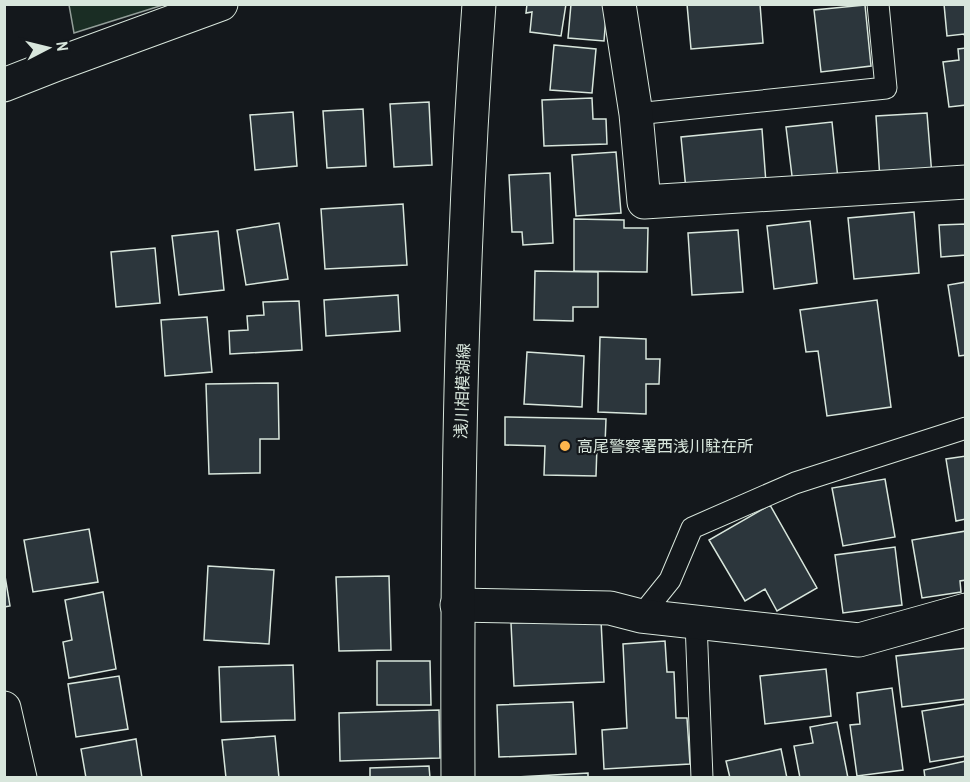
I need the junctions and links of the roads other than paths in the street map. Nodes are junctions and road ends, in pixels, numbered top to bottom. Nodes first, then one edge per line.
1 (221, 4) edge
2 (479, 4) edge
3 (619, 4) edge
4 (878, 4) edge
5 (4, 85) edge
6 (636, 114) junction
7 (966, 182) edge
8 (966, 428) edge
9 (458, 605) junction
10 (966, 610) edge
11 (641, 616) junction
12 (696, 622) junction
13 (4, 708) edge
14 (20, 777) edge
15 (458, 777) edge
16 (702, 777) edge

1 - 5 street
2 - 9 street, 浅川相模湖線
3 - 6 street
4 - 6 lane
6 - 7 street
8 - 11 lane
9 - 11 street
9 - 15 street, 浅川相模湖線
10 - 12 street
11 - 12 street
12 - 16 lane
13 - 14 street

